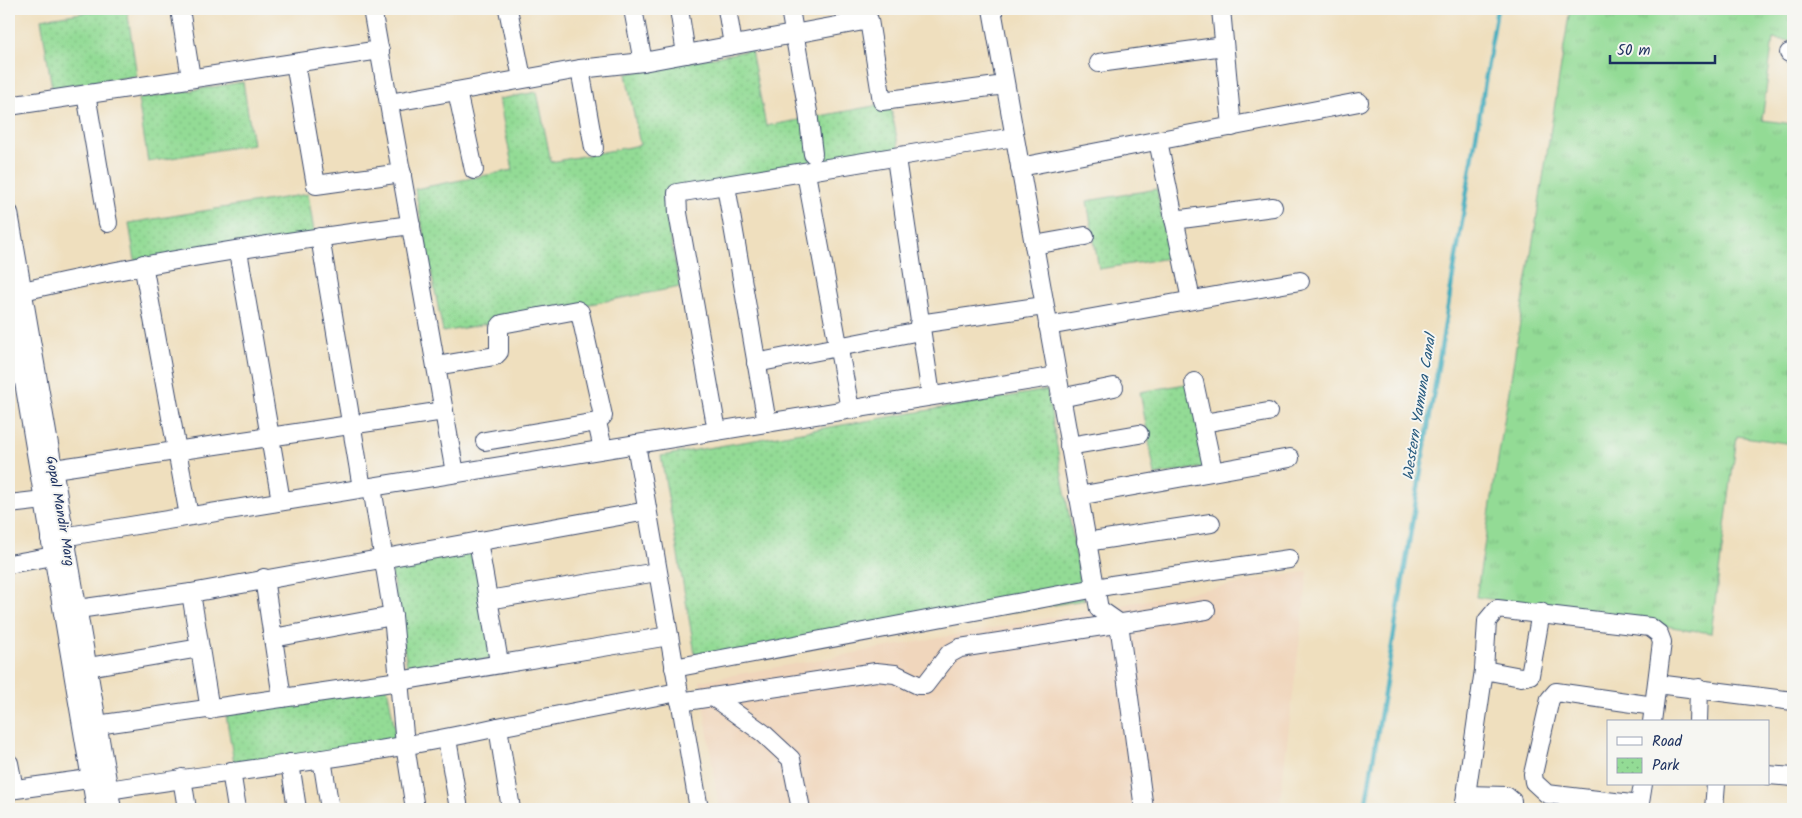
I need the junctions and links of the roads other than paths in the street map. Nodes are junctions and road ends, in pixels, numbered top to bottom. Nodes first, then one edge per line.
1 (180, 9) edge
2 (372, 9) edge
3 (508, 9) edge
4 (634, 9) edge
5 (679, 9) edge
6 (726, 9) edge
7 (790, 9) edge
8 (992, 9) edge
9 (1221, 9) edge
10 (856, 16) edge
11 (794, 34) junction
12 (732, 45) junction
13 (1224, 46) junction
14 (380, 50) junction
15 (686, 54) junction
16 (295, 62) junction
17 (643, 62) junction
18 (1099, 63) dead end
19 (580, 69) junction
20 (191, 78) junction
21 (522, 78) junction
22 (1005, 85) junction
23 (457, 91) junction
24 (86, 94) junction
25 (389, 102) junction
26 (1359, 102) dead end
27 (9, 106) edge
28 (1232, 127) junction
29 (1014, 137) junction
30 (1158, 141) junction
31 (594, 148) dead end
32 (813, 154) dead end
33 (896, 158) junction
34 (1020, 167) junction
35 (474, 170) dead end
36 (402, 173) junction
37 (806, 173) junction
38 (726, 186) junction
39 (1273, 208) dead end
40 (9, 213) edge
41 (1174, 220) junction
42 (108, 223) dead end
43 (411, 225) junction
44 (320, 236) junction
45 (1085, 236) dead end
46 (1034, 245) junction
47 (238, 251) junction
48 (12, 254) edge
49 (143, 264) junction
50 (1300, 280) dead end
51 (16, 292) edge
52 (1191, 300) junction
53 (1044, 306) junction
54 (11, 315) edge
55 (1048, 326) junction
56 (920, 327) junction
57 (838, 346) junction
58 (756, 362) junction
59 (436, 366) junction
60 (1057, 376) junction
61 (1194, 382) dead end
62 (1114, 387) dead end
63 (931, 396) junction
64 (1060, 398) junction
65 (850, 409) junction
66 (444, 411) junction
67 (1268, 412) dead end
68 (598, 422) junction
69 (766, 423) junction
70 (1203, 423) junction
71 (352, 424) junction
72 (717, 431) junction
73 (1139, 434) dead end
74 (270, 436) junction
75 (485, 441) dead end
76 (636, 444) junction
77 (1069, 446) junction
78 (176, 450) junction
79 (602, 450) junction
80 (1290, 458) dead end
81 (54, 469) junction
82 (1213, 471) junction
83 (454, 473) junction
84 (368, 487) junction
85 (1078, 496) junction
86 (44, 500) junction
87 (281, 502) junction
88 (9, 504) edge
89 (647, 511) junction
90 (188, 516) junction
91 (1211, 523) dead end
92 (478, 542) junction
93 (1086, 542) junction
94 (59, 546) junction
95 (384, 558) junction
96 (1289, 559) dead end
97 (9, 564) edge
98 (657, 572) junction
99 (264, 578) junction
100 (1094, 589) junction
101 (191, 593) junction
102 (488, 600) junction
103 (78, 609) junction
104 (1206, 610) dead end
105 (1541, 612) junction
106 (393, 616) junction
107 (1119, 623) junction
108 (669, 636) junction
109 (273, 638) junction
110 (200, 648) junction
111 (499, 662) junction
112 (88, 667) junction
113 (674, 668) junction
114 (1484, 670) junction
115 (398, 681) junction
116 (1657, 684) junction
117 (1700, 688) junction
118 (679, 697) junction
119 (713, 697) junction
120 (282, 698) junction
121 (1793, 701) edge
122 (210, 710) junction
123 (1653, 714) edge
124 (1698, 720) edge
125 (97, 725) junction
126 (498, 727) junction
127 (447, 738) junction
128 (405, 745) junction
129 (322, 759) junction
130 (9, 762) edge
131 (290, 763) junction
132 (230, 771) junction
133 (1770, 775) edge
134 (1793, 777) edge
135 (182, 778) junction
136 (102, 782) junction
137 (1643, 786) edge
138 (1716, 786) edge
139 (11, 790) edge
140 (1465, 802) edge
141 (1640, 807) edge
142 (96, 809) edge
143 (112, 809) edge
144 (187, 809) edge
145 (237, 809) edge
146 (297, 809) edge
147 (330, 809) edge
148 (415, 809) edge
149 (459, 809) edge
150 (511, 809) edge
151 (699, 809) edge
152 (801, 809) edge
153 (1144, 809) edge
154 (1512, 809) edge
155 (1714, 809) edge

1 - 20 street
2 - 14 street
3 - 21 street
4 - 17 street
5 - 15 street
6 - 12 street
7 - 11 street
8 - 22 street
9 - 13 street
10 - 11 street
10 - 22 street
11 - 12 street
11 - 32 street
12 - 15 street
13 - 18 street
13 - 28 street
14 - 16 street
14 - 25 street
15 - 17 street
16 - 20 street
16 - 36 street
17 - 19 street
19 - 21 street
19 - 31 street
20 - 24 street
21 - 23 street
22 - 29 street
23 - 25 street
23 - 35 street
24 - 27 street
24 - 42 street
25 - 36 street
26 - 28 street
28 - 30 street
29 - 33 street
29 - 34 street
30 - 34 street
30 - 41 street
33 - 37 street
33 - 56 street
34 - 46 street
36 - 43 street
37 - 38 street
37 - 57 street
38 - 58 street
38 - 72 street
39 - 41 street
40 - 48 street, Gopal Mandir Marg
41 - 52 street
43 - 44 street
43 - 59 street
44 - 47 street
44 - 71 street
45 - 46 street
46 - 53 street
47 - 49 street
47 - 74 street
48 - 51 street, Gopal Mandir Marg
49 - 51 street
49 - 78 street
50 - 52 street
51 - 54 street, Gopal Mandir Marg
51 - 81 street, Gopal Mandir Marg
52 - 55 street
53 - 55 street
53 - 56 street
54 - 86 street, Gopal Mandir Marg
55 - 60 street
56 - 57 street
56 - 63 street
57 - 58 street
57 - 65 street
58 - 69 street
59 - 66 street
59 - 68 street
60 - 63 street
60 - 64 street
61 - 70 street
62 - 64 street
63 - 65 street
64 - 77 street
65 - 69 street
66 - 71 street
66 - 83 street
67 - 70 street
68 - 75 street
68 - 79 street
69 - 72 street
70 - 82 street
71 - 74 street
71 - 84 street
72 - 76 street
73 - 77 street
74 - 78 street
74 - 87 street
76 - 79 street
76 - 89 street
77 - 85 street
78 - 81 street
78 - 90 street
79 - 83 street
80 - 82 street
81 - 94 street, Gopal Mandir Marg
82 - 85 street
83 - 84 street
84 - 87 street
84 - 95 street
85 - 93 street
86 - 88 street
86 - 94 street, Gopal Mandir Marg
87 - 90 street
89 - 92 street
89 - 98 street
90 - 94 street
91 - 93 street
92 - 95 street
92 - 102 street
93 - 100 street
94 - 97 street
94 - 103 street, Gopal Mandir Marg
94 - 136 street, Gopal Mandir Marg
95 - 99 street
95 - 106 street
96 - 100 street
98 - 102 street
98 - 108 street
99 - 101 street
99 - 109 street
100 - 107 street
100 - 113 street
101 - 103 street
101 - 110 street
102 - 111 street
103 - 112 street, Gopal Mandir Marg
104 - 107 street
105 - 114 street
105 - 114 street
105 - 116 street
106 - 109 street
106 - 115 street
107 - 119 street
107 - 153 street
108 - 111 street
108 - 113 street
109 - 120 street
110 - 112 street
110 - 122 street
111 - 115 street
112 - 125 street, Gopal Mandir Marg
113 - 118 street
114 - 140 street
115 - 120 street
115 - 128 street
116 - 117 street
116 - 123 street
117 - 121 street
117 - 124 street
118 - 119 street
118 - 126 street
118 - 151 street
119 - 152 street
120 - 122 street
122 - 125 street
123 - 141 street
125 - 136 street, Gopal Mandir Marg
126 - 127 street
126 - 150 street
127 - 128 street
127 - 149 street
128 - 129 street
128 - 148 street
129 - 131 street
129 - 147 street
130 - 139 street
131 - 132 street
131 - 146 street
132 - 135 street
132 - 145 street
133 - 134 street
135 - 136 street
135 - 144 street
136 - 139 street
136 - 142 street, Gopal Mandir Marg
136 - 143 street, Gopal Mandir Marg
137 - 141 street
138 - 155 street
140 - 154 street

